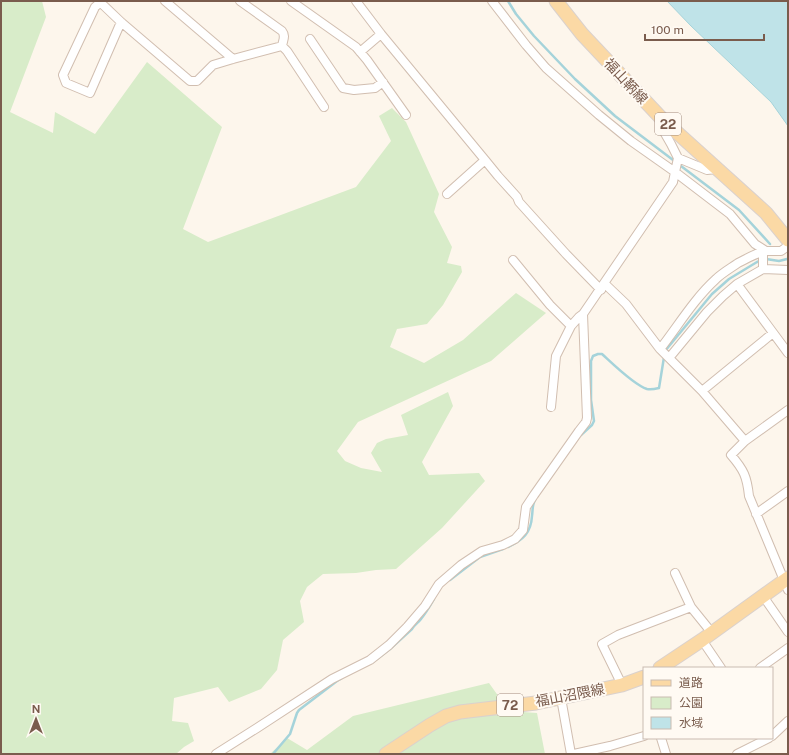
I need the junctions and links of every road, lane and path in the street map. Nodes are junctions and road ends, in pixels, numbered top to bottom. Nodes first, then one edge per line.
1 (165, 1) edge
2 (240, 1) edge
3 (291, 1) edge
4 (356, 1) edge
5 (492, 1) edge
6 (556, 1) edge
7 (101, 2) edge
8 (251, 4) edge
9 (121, 22) junction
10 (381, 34) junction
11 (310, 39) dead end
12 (282, 46) junction
13 (360, 52) junction
14 (233, 59) junction
15 (382, 82) junction
16 (324, 107) dead end
17 (406, 115) dead end
18 (662, 119) junction
19 (485, 160) junction
20 (677, 165) junction
21 (718, 169) junction
22 (447, 194) dead end
23 (788, 240) edge
24 (788, 246) edge
25 (764, 252) junction
26 (513, 260) dead end
27 (763, 267) junction
28 (788, 270) edge
29 (737, 284) junction
30 (603, 287) junction
31 (583, 314) junction
32 (571, 326) junction
33 (773, 333) junction
34 (788, 353) edge
35 (665, 354) junction
36 (702, 391) junction
37 (551, 407) dead end
38 (788, 410) edge
39 (745, 441) junction
40 (788, 490) edge
41 (756, 514) junction
42 (674, 573) dead end
43 (787, 583) edge
44 (763, 596) junction
45 (691, 607) junction
46 (788, 632) edge
47 (707, 637) junction
48 (788, 648) edge
49 (662, 667) edge
50 (721, 667) edge
51 (761, 667) edge
52 (643, 677) edge
53 (622, 685) junction
54 (561, 698) junction
55 (787, 725) edge
56 (773, 735) edge
57 (643, 736) edge
58 (661, 739) edge
59 (767, 739) edge
60 (611, 750) edge
61 (743, 753) edge
62 (216, 754) edge
63 (386, 754) edge
64 (571, 754) edge
65 (574, 754) edge
66 (666, 754) edge

1 - 14 street
2 - 8 street
3 - 13 street
4 - 10 street
5 - 20 street
6 - 18 main road, 福山鞆線 / 22
7 - 9 street
7 - 9 street
8 - 12 street
9 - 14 street
10 - 13 street
10 - 19 street
11 - 15 street
12 - 14 street
12 - 16 street
13 - 15 street
15 - 17 street
18 - 20 street
18 - 21 main road, 福山鞆線 / 22
19 - 22 street
19 - 30 street
20 - 21 street
20 - 25 street
20 - 30 street
21 - 23 main road, 福山鞆線 / 22
24 - 25 street
25 - 27 street
25 - 35 street
26 - 32 street
27 - 28 street
27 - 29 street
29 - 33 street
29 - 35 street
30 - 31 street
30 - 35 street
31 - 32 street
31 - 62 street
32 - 37 street
33 - 34 street
33 - 36 street
35 - 36 street
36 - 39 street
38 - 39 street
39 - 41 street
40 - 41 street
41 - 43 street
42 - 45 street
43 - 44 main road
44 - 46 street
44 - 47 main road
45 - 47 street
45 - 53 street
47 - 49 main road
47 - 50 street
48 - 51 street
52 - 53 main road, 福山沼隈線 / 72
53 - 54 main road, 福山沼隈線 / 72
54 - 63 main road, 福山沼隈線 / 72
54 - 64 street
55 - 56 street
57 - 60 street
58 - 66 street
59 - 61 street
60 - 65 street

